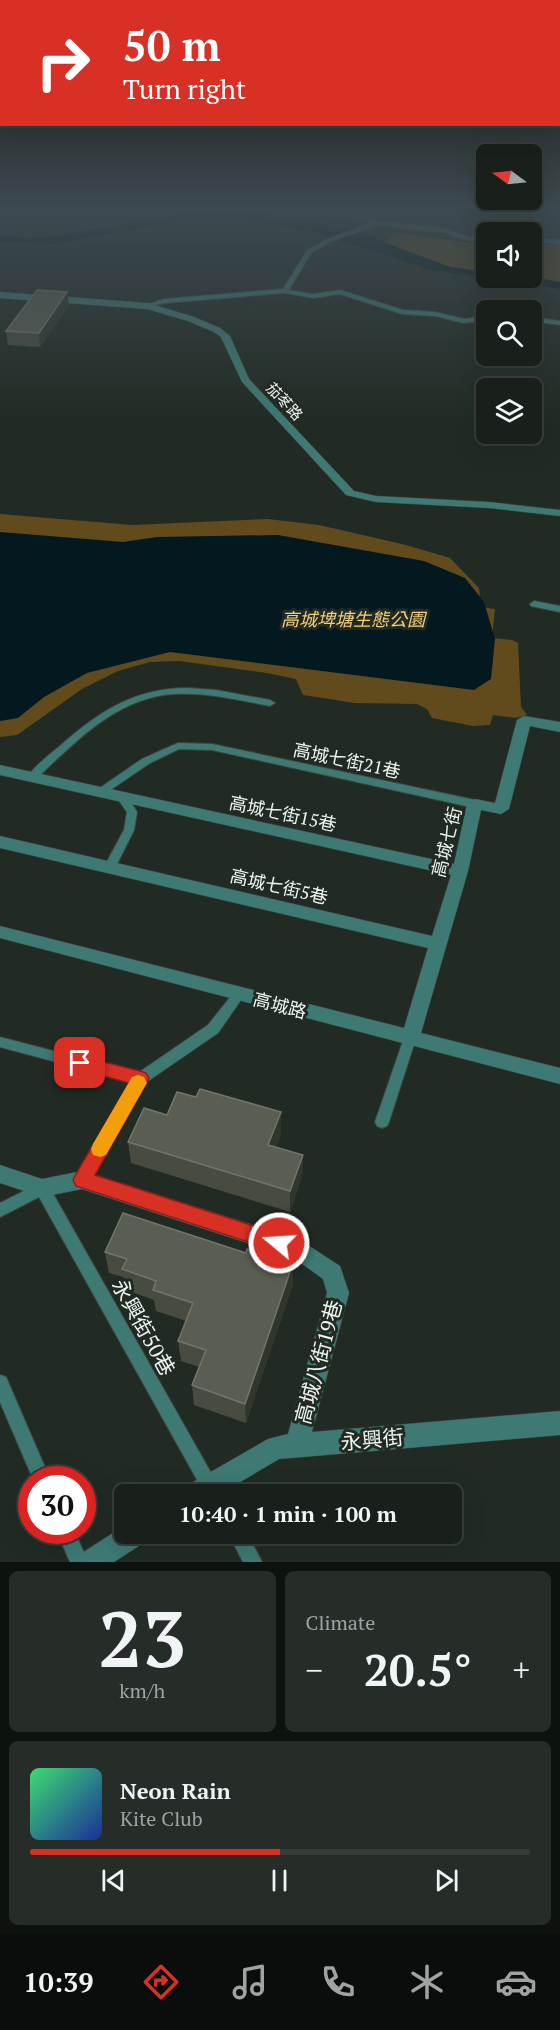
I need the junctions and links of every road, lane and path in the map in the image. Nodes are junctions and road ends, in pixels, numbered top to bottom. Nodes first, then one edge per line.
1 (291, 281) edge
2 (285, 291) junction
3 (0, 295) edge
4 (148, 306) junction
5 (476, 319) edge
6 (542, 321) edge
7 (560, 323) edge
8 (560, 513) edge
9 (534, 604) dead end
10 (560, 609) edge
11 (270, 704) dead end
12 (560, 727) edge
13 (0, 770) edge
14 (32, 777) junction
15 (99, 792) junction
16 (123, 798) junction
17 (475, 804) junction
18 (0, 842) edge
19 (110, 867) junction
20 (460, 871) junction
21 (0, 932) edge
22 (439, 944) junction
23 (239, 994) junction
24 (410, 1038) junction
25 (0, 1042) edge
26 (560, 1076) edge
27 (140, 1078) junction
28 (382, 1122) dead end
29 (0, 1174) edge
30 (82, 1180) junction
31 (42, 1188) junction
32 (0, 1210) edge
33 (0, 1383) edge
34 (560, 1423) edge
35 (297, 1445) junction
36 (36, 1466) edge
37 (203, 1484) edge
38 (218, 1484) edge
39 (71, 1544) edge
40 (119, 1544) edge
41 (243, 1544) edge
42 (79, 1562) edge
43 (91, 1562) edge
44 (253, 1562) edge

1 - 2 lane
2 - 4 lane
2 - 5 lane
3 - 4 street, 茄苳路
4 - 8 street, 茄苳路
6 - 7 lane
9 - 10 lane
11 - 14 lane
12 - 17 street, 高城七街
13 - 14 street, 高城七街15巷
14 - 15 street, 高城七街15巷
15 - 16 street, 高城七街15巷
15 - 17 lane, 高城七街21巷
16 - 19 lane
16 - 20 street, 高城七街15巷
17 - 20 street, 高城七街
18 - 19 street, 高城七街5巷
19 - 22 street, 高城七街5巷
20 - 22 street, 高城七街
21 - 23 street, 高城路
22 - 24 street, 高城七街
23 - 24 street, 高城路
23 - 27 lane
24 - 26 street, 高城路
24 - 28 lane
25 - 27 lane
27 - 30 lane
29 - 31 street, 高城八街19巷
30 - 31 street, 高城八街19巷
30 - 35 street, 高城八街19巷
31 - 32 lane
31 - 37 lane, 永興街50巷
33 - 36 lane
34 - 35 street, 永興街
35 - 38 street, 永興街
39 - 42 lane
40 - 43 street
41 - 44 lane

